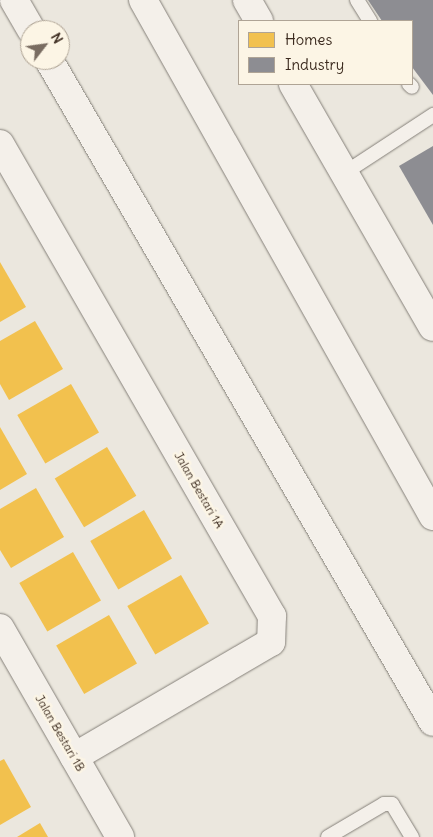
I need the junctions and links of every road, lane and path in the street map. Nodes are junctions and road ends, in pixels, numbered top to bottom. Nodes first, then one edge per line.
1 (14, 0) edge
2 (143, 0) edge
3 (247, 0) edge
4 (356, 0) edge
5 (25, 20) edge
6 (258, 20) edge
7 (369, 20) edge
8 (55, 70) edge
9 (294, 85) edge
10 (433, 115) edge
11 (0, 144) edge
12 (343, 174) junction
13 (433, 327) edge
14 (433, 516) edge
15 (0, 628) edge
16 (433, 722) edge
17 (74, 757) junction
18 (120, 837) edge
19 (328, 837) edge
20 (412, 837) edge

1 - 5 street
2 - 14 street
3 - 6 street
4 - 7 lane
8 - 16 street
9 - 12 street
10 - 12 lane
11 - 17 street, Jalan Bestari 1A
12 - 13 street
15 - 17 street, Jalan Bestari 1B
17 - 18 street, Jalan Bestari 1B
19 - 20 lane

